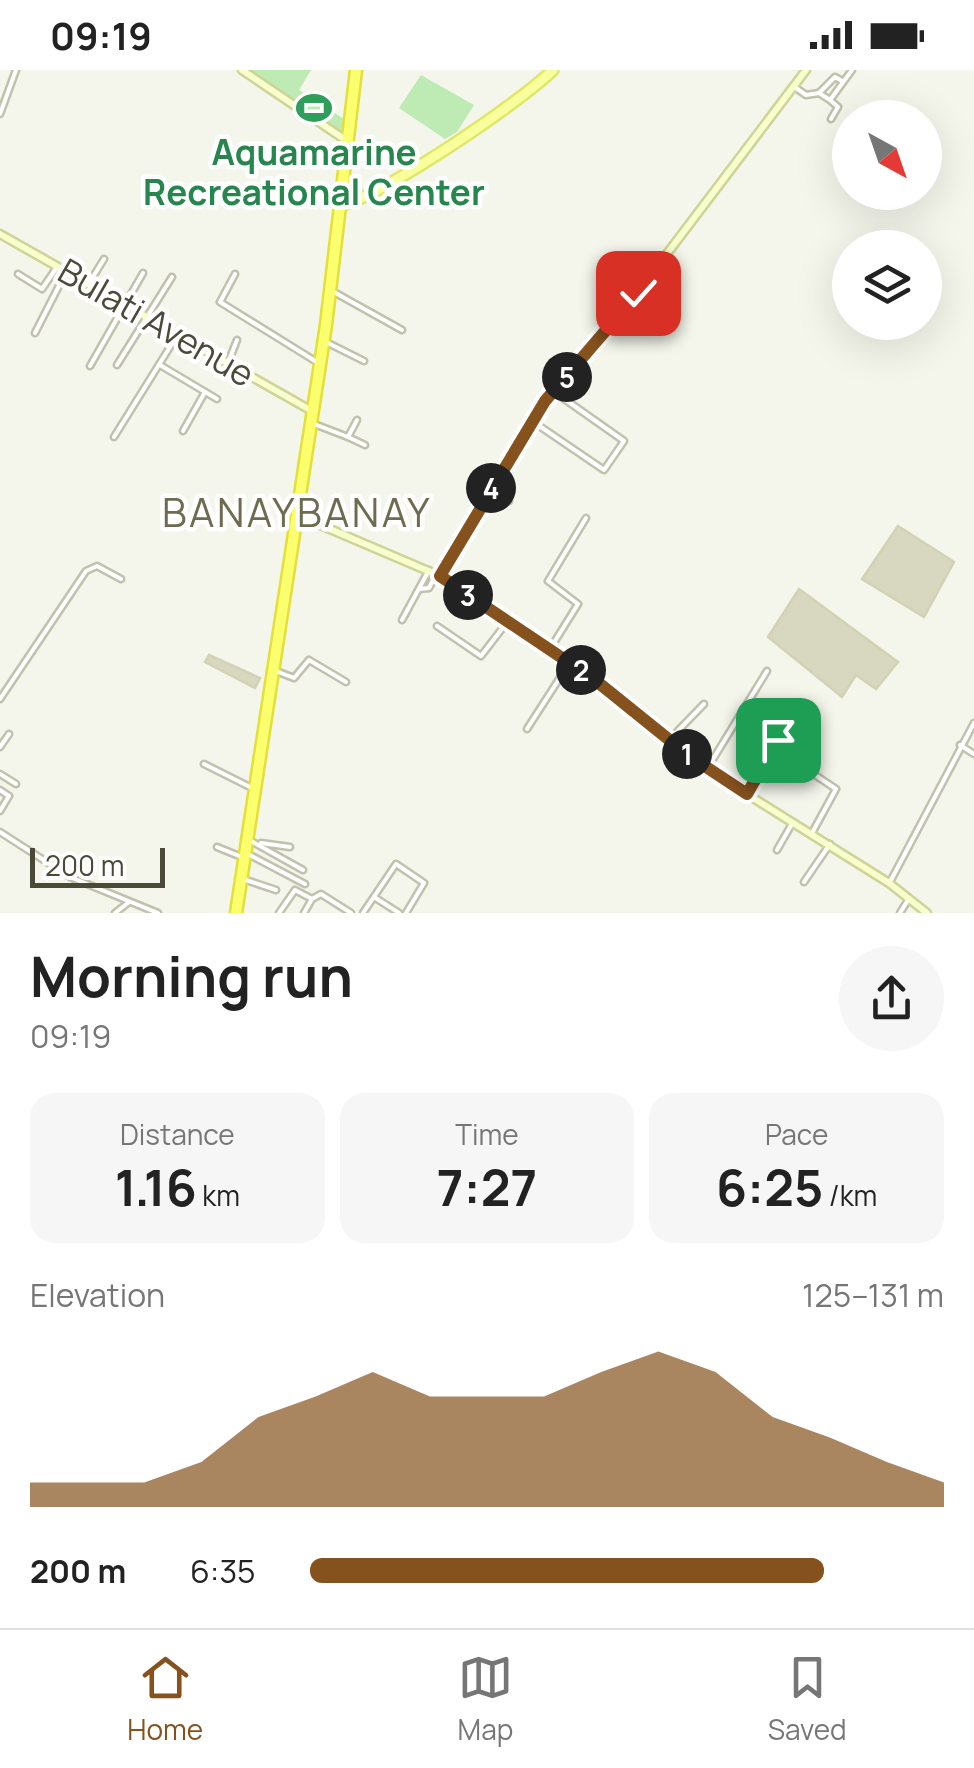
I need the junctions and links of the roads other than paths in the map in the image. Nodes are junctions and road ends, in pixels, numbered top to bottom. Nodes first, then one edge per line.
1 (16, 70) edge
2 (242, 70) edge
3 (356, 70) edge
4 (553, 70) edge
5 (806, 70) edge
6 (852, 70) edge
7 (843, 82) junction
8 (793, 86) junction
9 (819, 93) junction
10 (830, 100) junction
11 (0, 114) edge
12 (830, 119) dead end
13 (347, 141) junction
14 (340, 206) junction
15 (0, 234) edge
16 (104, 259) dead end
17 (58, 267) junction
18 (66, 272) junction
19 (144, 272) dead end
20 (18, 274) dead end
21 (236, 274) dead end
22 (172, 276) dead end
23 (88, 285) junction
24 (331, 290) junction
25 (126, 305) junction
26 (149, 318) junction
27 (402, 330) dead end
28 (36, 333) dead end
29 (178, 334) junction
30 (238, 340) dead end
31 (324, 340) junction
32 (364, 360) dead end
33 (228, 363) junction
34 (320, 364) junction
35 (117, 365) dead end
36 (160, 365) junction
37 (90, 366) dead end
38 (553, 391) junction
39 (205, 392) junction
40 (217, 400) dead end
41 (311, 417) junction
42 (358, 420) dead end
43 (532, 421) junction
44 (183, 431) dead end
45 (114, 437) dead end
46 (348, 437) junction
47 (365, 445) dead end
48 (490, 488) junction
49 (509, 501) dead end
50 (296, 514) junction
51 (586, 518) dead end
52 (435, 573) junction
53 (121, 579) dead end
54 (402, 620) dead end
55 (508, 622) junction
56 (436, 626) dead end
57 (550, 648) junction
58 (570, 662) junction
59 (272, 669) junction
60 (767, 670) dead end
61 (346, 682) dead end
62 (0, 698) edge
63 (704, 704) dead end
64 (807, 719) dead end
65 (973, 727) edge
66 (527, 729) dead end
67 (9, 734) dead end
68 (670, 740) junction
69 (960, 744) junction
70 (0, 747) edge
71 (974, 754) edge
72 (806, 759) dead end
73 (204, 764) dead end
74 (707, 768) junction
75 (0, 774) edge
76 (16, 784) dead end
77 (254, 788) junction
78 (0, 790) edge
79 (747, 794) junction
80 (0, 811) edge
81 (793, 822) junction
82 (0, 832) edge
83 (812, 833) junction
84 (247, 838) junction
85 (830, 844) junction
86 (217, 847) dead end
87 (290, 848) dead end
88 (776, 850) dead end
89 (244, 855) junction
90 (304, 870) dead end
91 (241, 879) junction
92 (804, 882) dead end
93 (889, 883) junction
94 (305, 884) dead end
95 (276, 890) dead end
96 (374, 896) junction
97 (909, 898) junction
98 (312, 899) junction
99 (134, 902) junction
100 (116, 913) edge
101 (158, 913) edge
102 (236, 913) edge
103 (279, 913) edge
104 (304, 913) edge
105 (350, 913) edge
106 (364, 913) edge
107 (403, 913) edge
108 (900, 913) edge
109 (927, 913) edge

1 - 11 street
2 - 13 street
3 - 13 highway
4 - 14 main road
5 - 8 street
6 - 7 street
7 - 9 street
7 - 10 street
8 - 9 street
8 - 38 street
9 - 10 street
10 - 12 street
13 - 14 highway
14 - 24 highway
15 - 17 street, Bulati Avenue
16 - 23 street
17 - 18 street, Bulati Avenue
17 - 20 street
18 - 23 street, Bulati Avenue
18 - 28 street
19 - 25 street
21 - 34 street
22 - 26 street
23 - 25 street, Bulati Avenue
24 - 27 street
24 - 31 highway
25 - 26 street, Bulati Avenue
25 - 37 street
26 - 29 street, Bulati Avenue
26 - 35 street
29 - 33 street, Bulati Avenue
29 - 36 street
30 - 33 street
31 - 32 street
31 - 34 highway
33 - 41 street, Bulati Avenue
34 - 41 highway
36 - 39 street
36 - 45 street
38 - 43 street
38 - 43 street
39 - 40 street
39 - 44 street
41 - 46 street
41 - 50 highway
42 - 46 street
43 - 48 street
46 - 47 street
48 - 49 street
48 - 52 street
50 - 52 street
50 - 59 highway
51 - 57 street
52 - 54 street
52 - 55 street
53 - 62 street
55 - 56 street
55 - 57 street
57 - 58 street
58 - 66 street
58 - 68 street
59 - 61 street
59 - 77 highway
60 - 74 street
63 - 68 street
64 - 79 street
65 - 69 street
67 - 70 street
68 - 74 street
69 - 71 street
69 - 93 street
72 - 83 street
73 - 77 street
74 - 79 street
75 - 76 street
77 - 84 highway
78 - 80 street
79 - 81 street
81 - 83 street
81 - 88 street
82 - 99 street
83 - 85 street
84 - 87 street
84 - 89 highway
84 - 90 street
85 - 92 street
85 - 93 street
86 - 89 street
89 - 91 highway
89 - 94 street
91 - 95 street
91 - 102 highway
93 - 97 street
96 - 106 street
96 - 107 street
96 - 107 street
97 - 108 street
97 - 109 street
98 - 103 street
98 - 104 street
98 - 105 street
99 - 100 street
99 - 101 street

